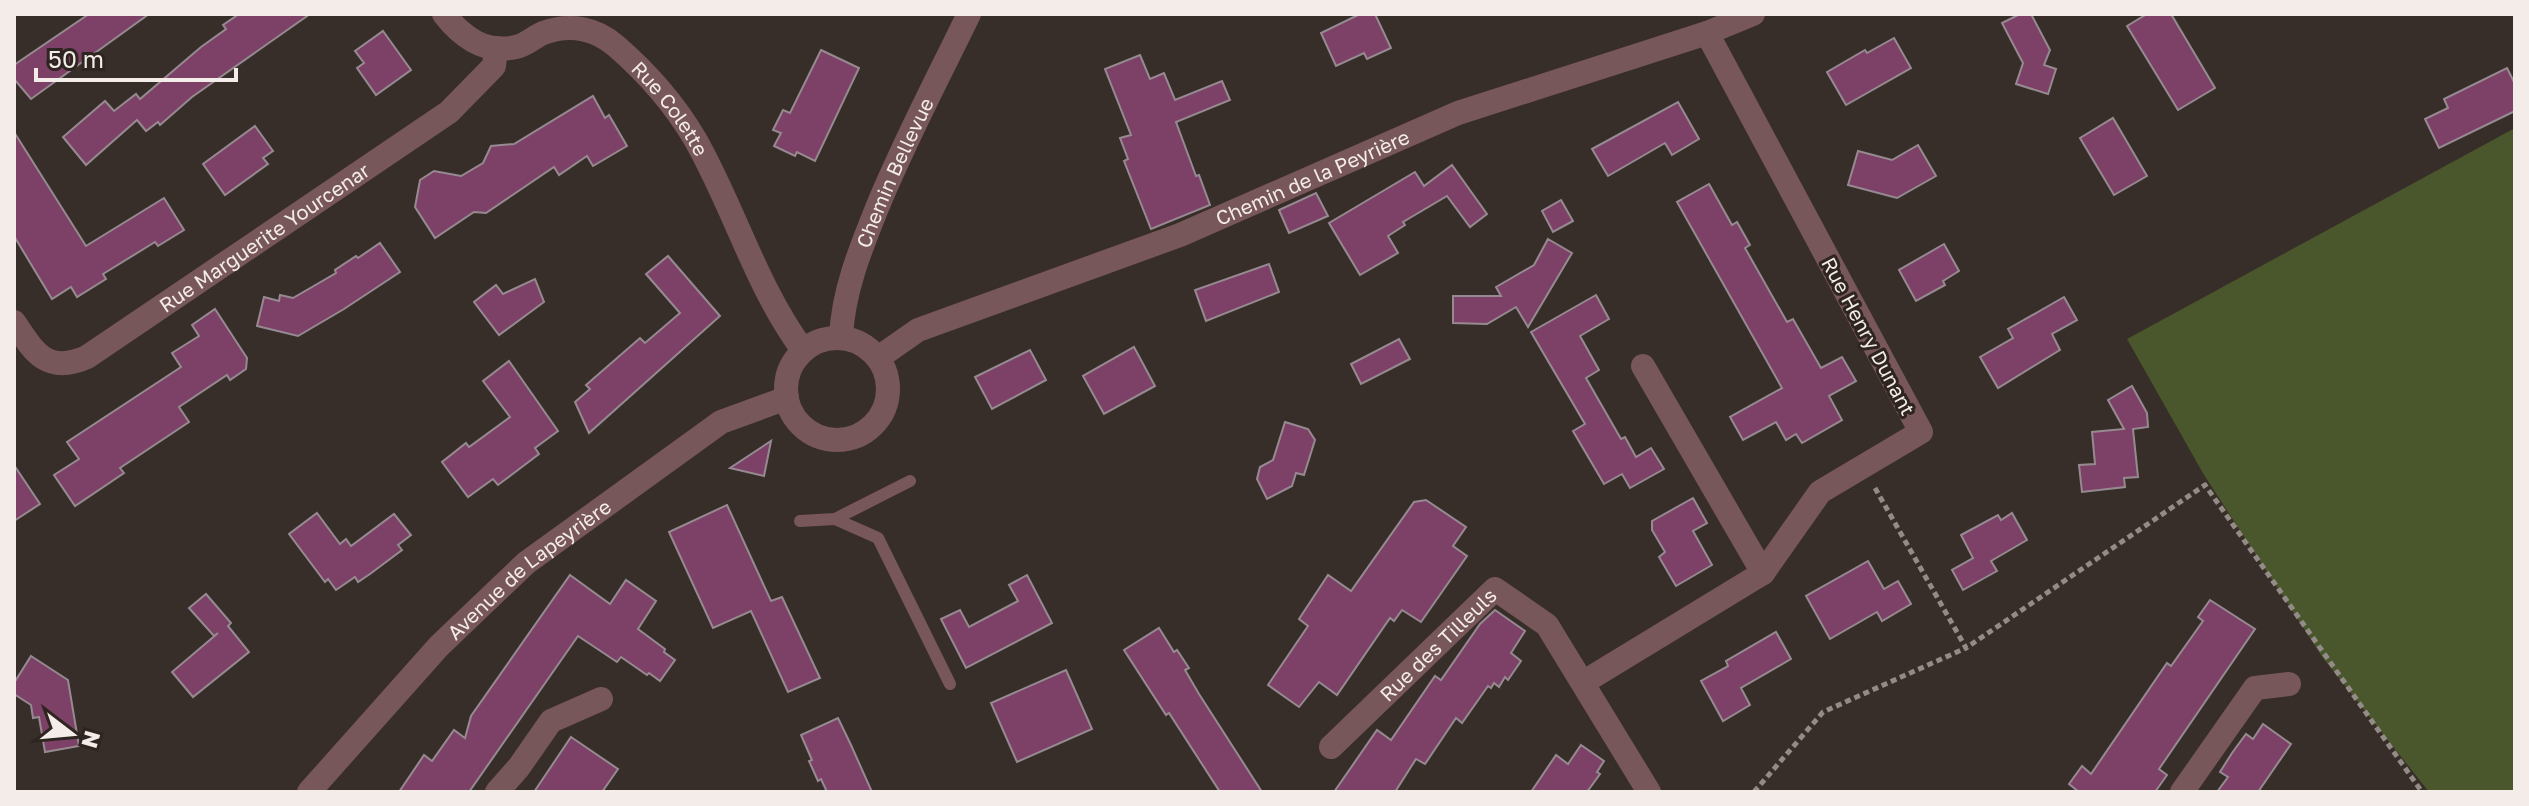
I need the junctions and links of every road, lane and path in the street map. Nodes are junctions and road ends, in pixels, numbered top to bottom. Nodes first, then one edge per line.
1 (444, 14) edge
2 (969, 14) edge
3 (1753, 14) edge
4 (1707, 33) junction
5 (496, 48) junction
6 (14, 322) edge
7 (841, 337) junction
8 (803, 350) junction
9 (878, 358) junction
10 (1643, 366) dead end
11 (787, 398) junction
12 (1862, 466) junction
13 (910, 481) dead end
14 (835, 519) junction
15 (800, 521) dead end
16 (1763, 573) junction
17 (1966, 648) junction
18 (1584, 682) junction
19 (950, 684) dead end
20 (2289, 684) dead end
21 (601, 699) dead end
22 (1331, 747) dead end
23 (1639, 787) edge
24 (309, 792) edge
25 (497, 792) edge
26 (1754, 792) edge
27 (2182, 792) edge
28 (2422, 792) edge

1 - 5 street
2 - 7 street, Chemin Bellevue
3 - 4 street, Chemin de la Peyrière
4 - 9 street, Chemin de la Peyrière
4 - 12 street, Rue Henry Dunant
5 - 6 street, Rue Marguerite Yourcenar
5 - 8 street, Rue Colette
7 - 8 street
7 - 9 street
8 - 11 street
9 - 11 street
10 - 16 street
11 - 24 street, Avenue de Lapeyrière
12 - 16 street, Rue Henry Dunant
12 - 17 path
13 - 14 lane
14 - 15 lane
14 - 19 lane
16 - 18 street, Rue Henry Dunant
17 - 26 path
17 - 28 path
18 - 22 street, Rue des Tilleuls
18 - 23 street, Rue des Tilleuls
20 - 27 street
21 - 25 street

